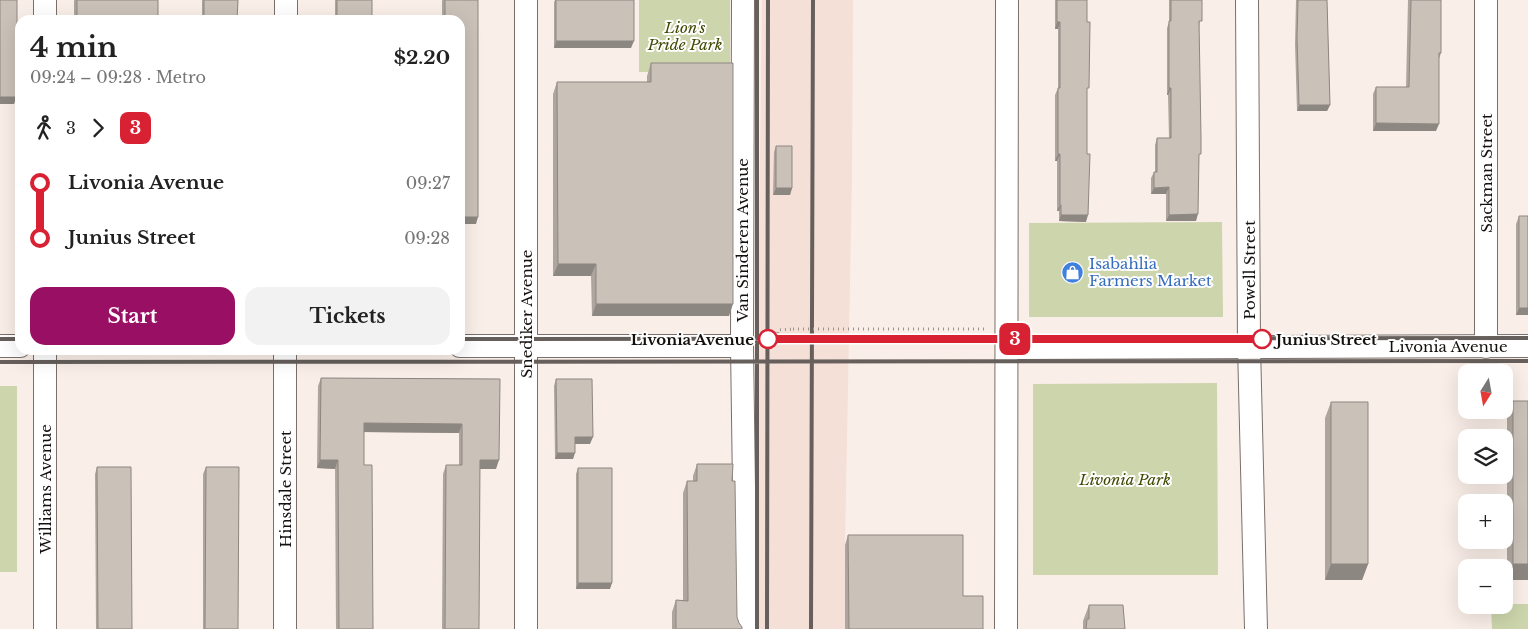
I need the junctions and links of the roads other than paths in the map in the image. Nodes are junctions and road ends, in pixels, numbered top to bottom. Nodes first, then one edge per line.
1 (45, 0) edge
2 (286, 0) edge
3 (526, 0) edge
4 (742, 0) edge
5 (1007, 0) edge
6 (1247, 0) edge
7 (1486, 0) edge
8 (45, 15) edge
9 (286, 15) edge
10 (0, 346) edge
11 (15, 346) edge
12 (465, 346) edge
13 (526, 346) junction
14 (742, 346) junction
15 (1249, 346) junction
16 (1528, 346) edge
17 (1486, 347) junction
18 (1008, 348) junction
19 (45, 355) edge
20 (285, 355) edge
21 (45, 629) edge
22 (285, 629) edge
23 (526, 629) edge
24 (746, 629) edge
25 (1006, 629) edge
26 (1256, 629) edge

1 - 8 street
2 - 9 street
3 - 13 street, Snediker Avenue
4 - 14 street, Van Sinderen Avenue
5 - 18 street
6 - 15 street, Powell Street
7 - 17 street, Sackman Street
10 - 11 street
12 - 13 street
13 - 14 street
13 - 23 street, Snediker Avenue
14 - 24 street, Van Sinderen Avenue
15 - 17 street, Livonia Avenue
15 - 18 street, Livonia Avenue
15 - 26 street, Powell Street
16 - 17 street, Livonia Avenue
18 - 25 street
19 - 21 street, Williams Avenue
20 - 22 street, Hinsdale Street

